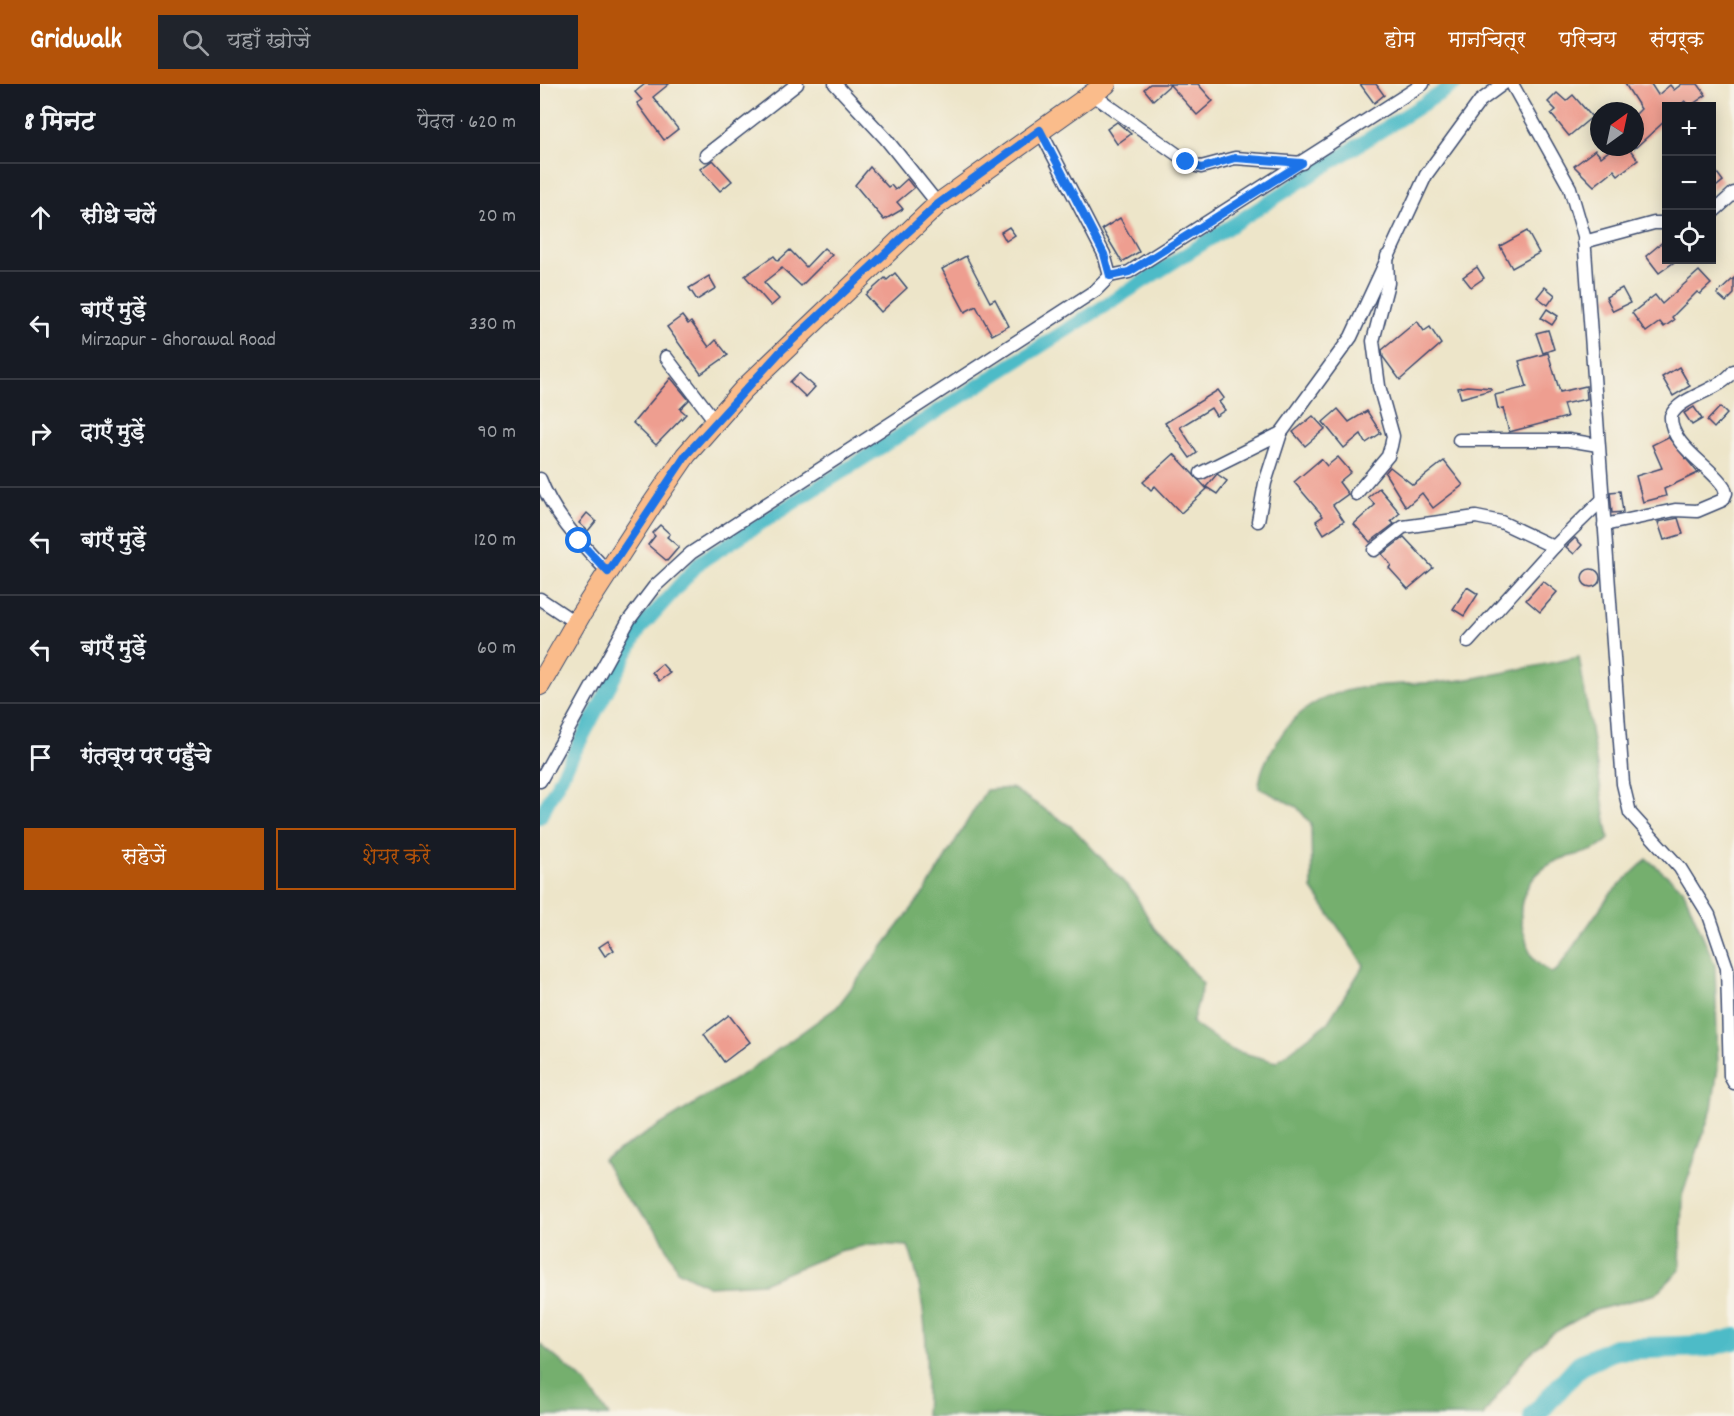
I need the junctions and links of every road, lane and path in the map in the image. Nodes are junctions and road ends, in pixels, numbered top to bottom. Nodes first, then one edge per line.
1 (797, 84) edge
2 (835, 84) edge
3 (1423, 84) edge
4 (1503, 84) edge
5 (1512, 84) edge
6 (1099, 89) edge
7 (1040, 130) junction
8 (706, 155) dead end
9 (1302, 163) junction
10 (1734, 193) edge
11 (938, 204) junction
12 (1715, 210) edge
13 (1662, 222) edge
14 (1584, 242) junction
15 (1387, 255) junction
16 (1110, 276) junction
17 (666, 357) dead end
18 (1734, 371) edge
19 (716, 421) junction
20 (1281, 434) junction
21 (1459, 440) dead end
22 (1598, 446) junction
23 (1201, 473) dead end
24 (540, 479) edge
25 (1356, 494) dead end
26 (1602, 500) junction
27 (1258, 521) dead end
28 (1604, 525) junction
29 (1554, 548) junction
30 (1374, 550) dead end
31 (608, 572) junction
32 (540, 599) edge
33 (576, 623) junction
34 (1468, 642) dead end
35 (540, 685) edge
36 (540, 781) edge
37 (1734, 1083) edge

1 - 8 street
2 - 11 street
3 - 9 street
4 - 15 street
5 - 14 street
6 - 7 main road
6 - 9 street
7 - 11 main road
7 - 16 street
9 - 16 street
10 - 12 street
11 - 19 main road
13 - 14 street
14 - 22 street
15 - 20 street
15 - 25 street
16 - 36 street
17 - 19 street
18 - 28 street
19 - 31 main road
20 - 23 street
20 - 27 street
21 - 22 street
22 - 26 street
24 - 31 street
26 - 28 street
26 - 29 street
28 - 37 street
29 - 30 street
29 - 34 street
31 - 33 main road
32 - 33 street
33 - 35 main road

